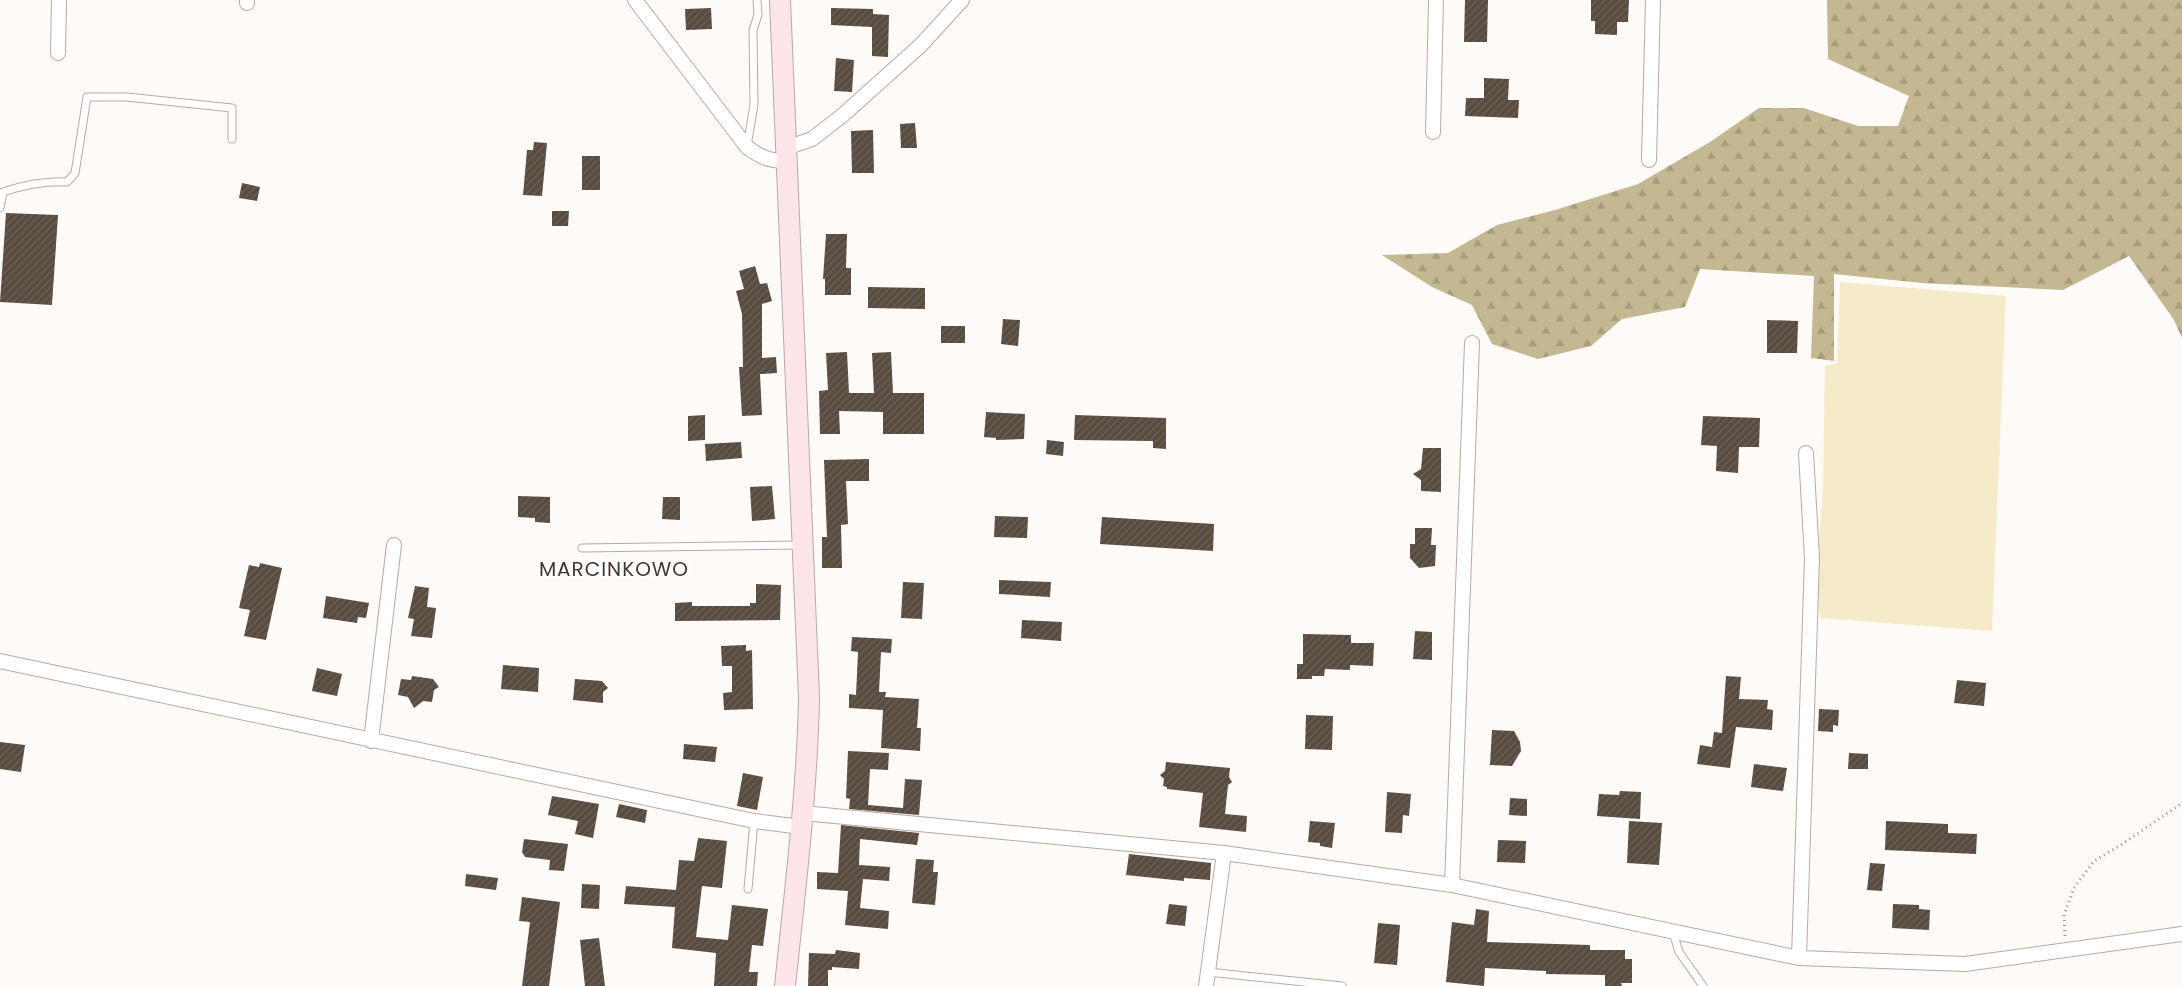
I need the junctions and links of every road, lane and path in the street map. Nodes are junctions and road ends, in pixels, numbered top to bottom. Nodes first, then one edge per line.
1 (59, 0) edge
2 (635, 0) edge
3 (757, 0) edge
4 (780, 0) edge
5 (962, 0) edge
6 (1436, 0) edge
7 (1653, 0) edge
8 (58, 53) dead end
9 (1434, 132) dead end
10 (232, 139) dead end
11 (747, 146) junction
12 (786, 155) junction
13 (1649, 160) dead end
14 (0, 208) edge
15 (1472, 343) dead end
16 (1806, 452) dead end
17 (394, 545) dead end
18 (804, 545) junction
19 (582, 548) dead end
20 (0, 661) edge
21 (371, 741) junction
22 (2182, 803) edge
23 (802, 820) junction
24 (754, 821) junction
25 (1224, 853) junction
26 (1452, 885) junction
27 (748, 889) dead end
28 (1673, 932) junction
29 (2182, 934) edge
30 (2066, 951) junction
31 (1799, 958) junction
32 (1208, 972) junction
33 (785, 986) edge
34 (1206, 986) edge
35 (1342, 986) edge
36 (1703, 986) edge

1 - 8 street
2 - 11 street
3 - 11 lane
4 - 12 street
5 - 12 street
6 - 9 street
7 - 13 street
10 - 14 lane
11 - 12 street
12 - 18 street
15 - 26 street
16 - 31 street
17 - 21 street
18 - 19 lane
18 - 23 street
20 - 21 street
21 - 24 street
22 - 30 path
23 - 24 street
23 - 25 street
23 - 33 street
24 - 27 lane
25 - 26 street
25 - 32 street
26 - 28 street
28 - 31 street
28 - 36 lane
29 - 30 street
30 - 31 street
32 - 34 street
32 - 35 lane

